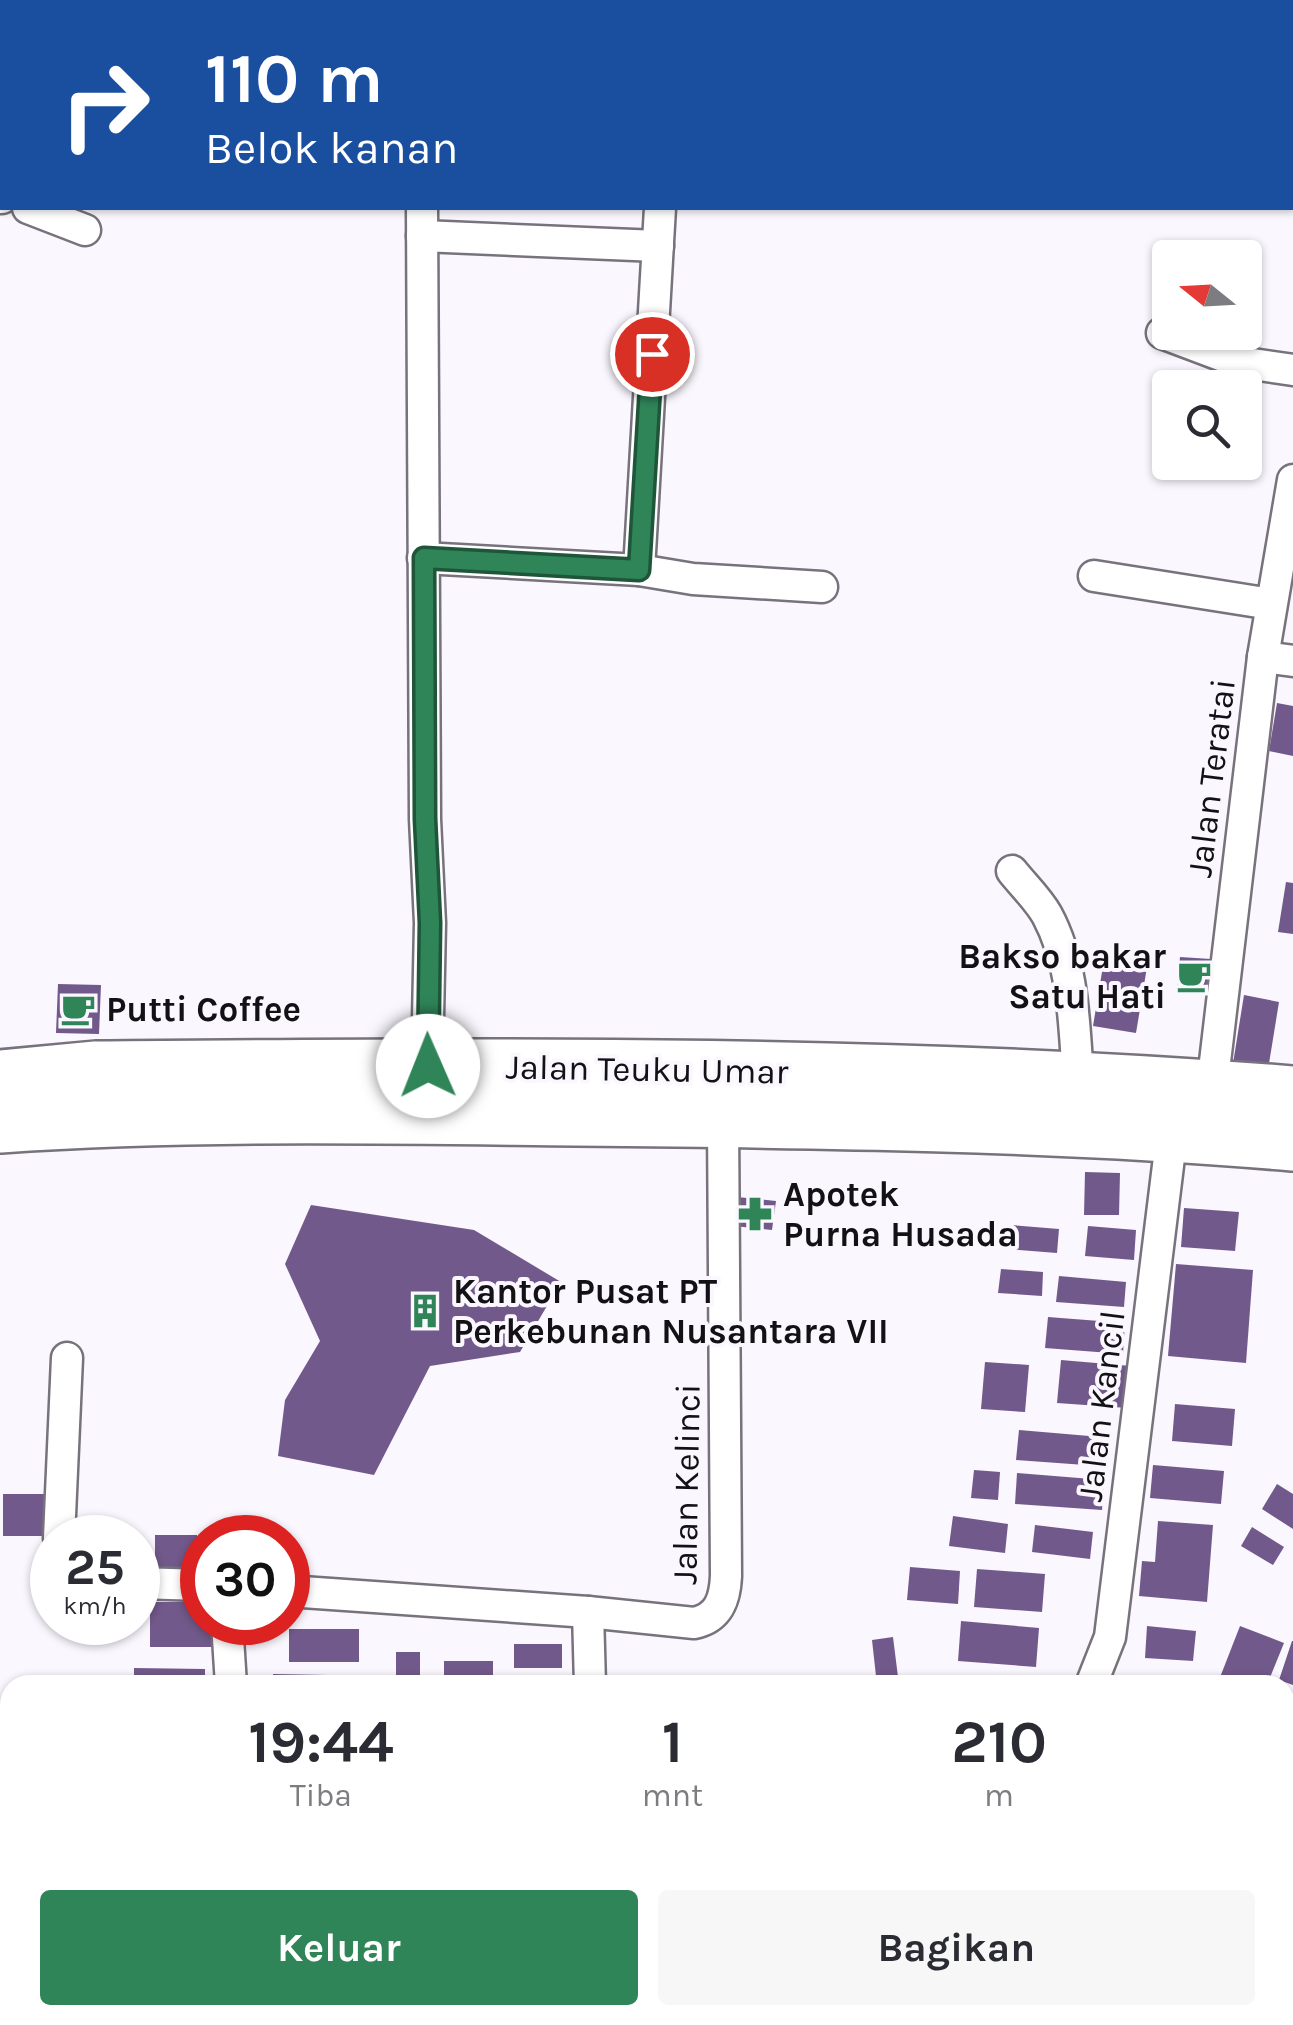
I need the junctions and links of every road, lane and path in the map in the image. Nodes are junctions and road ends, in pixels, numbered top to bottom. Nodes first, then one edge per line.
1 (33, 210) edge
2 (660, 210) edge
3 (422, 222) edge
4 (85, 230) dead end
5 (658, 246) junction
6 (1208, 350) edge
7 (1293, 370) edge
8 (1292, 487) edge
9 (424, 558) junction
10 (639, 570) junction
11 (1094, 576) dead end
12 (822, 587) dead end
13 (1271, 604) junction
14 (1278, 659) edge
15 (1012, 871) dead end
16 (428, 1066) junction
17 (0, 1078) edge
18 (1078, 1079) junction
19 (1212, 1087) junction
20 (1293, 1094) edge
21 (724, 1119) junction
22 (0, 1125) edge
23 (1172, 1133) junction
24 (1293, 1143) edge
25 (67, 1358) dead end
26 (60, 1515) edge
27 (310, 1593) edge
28 (588, 1612) junction
29 (228, 1645) edge
30 (230, 1675) edge
31 (590, 1675) edge
32 (1095, 1675) edge

1 - 4 street
2 - 5 street
3 - 5 street
3 - 9 street
5 - 10 street
6 - 7 street
8 - 13 street, Jalan Teratai
9 - 10 street
9 - 16 street
10 - 12 street
11 - 13 street
13 - 14 street, Jalan Teratai
14 - 19 street, Jalan Teratai
15 - 18 street
16 - 17 highway, Jalan Teuku Umar
16 - 18 highway, Jalan Teuku Umar
18 - 19 highway, Jalan Teuku Umar
19 - 20 highway, Jalan Teuku Umar
21 - 22 highway, Jalan Teuku Umar
21 - 23 highway, Jalan Teuku Umar
21 - 28 street, Jalan Kelinci
23 - 24 highway, Jalan Teuku Umar
23 - 32 street, Jalan Kancil
25 - 26 street
27 - 28 street
28 - 31 street
29 - 30 street

